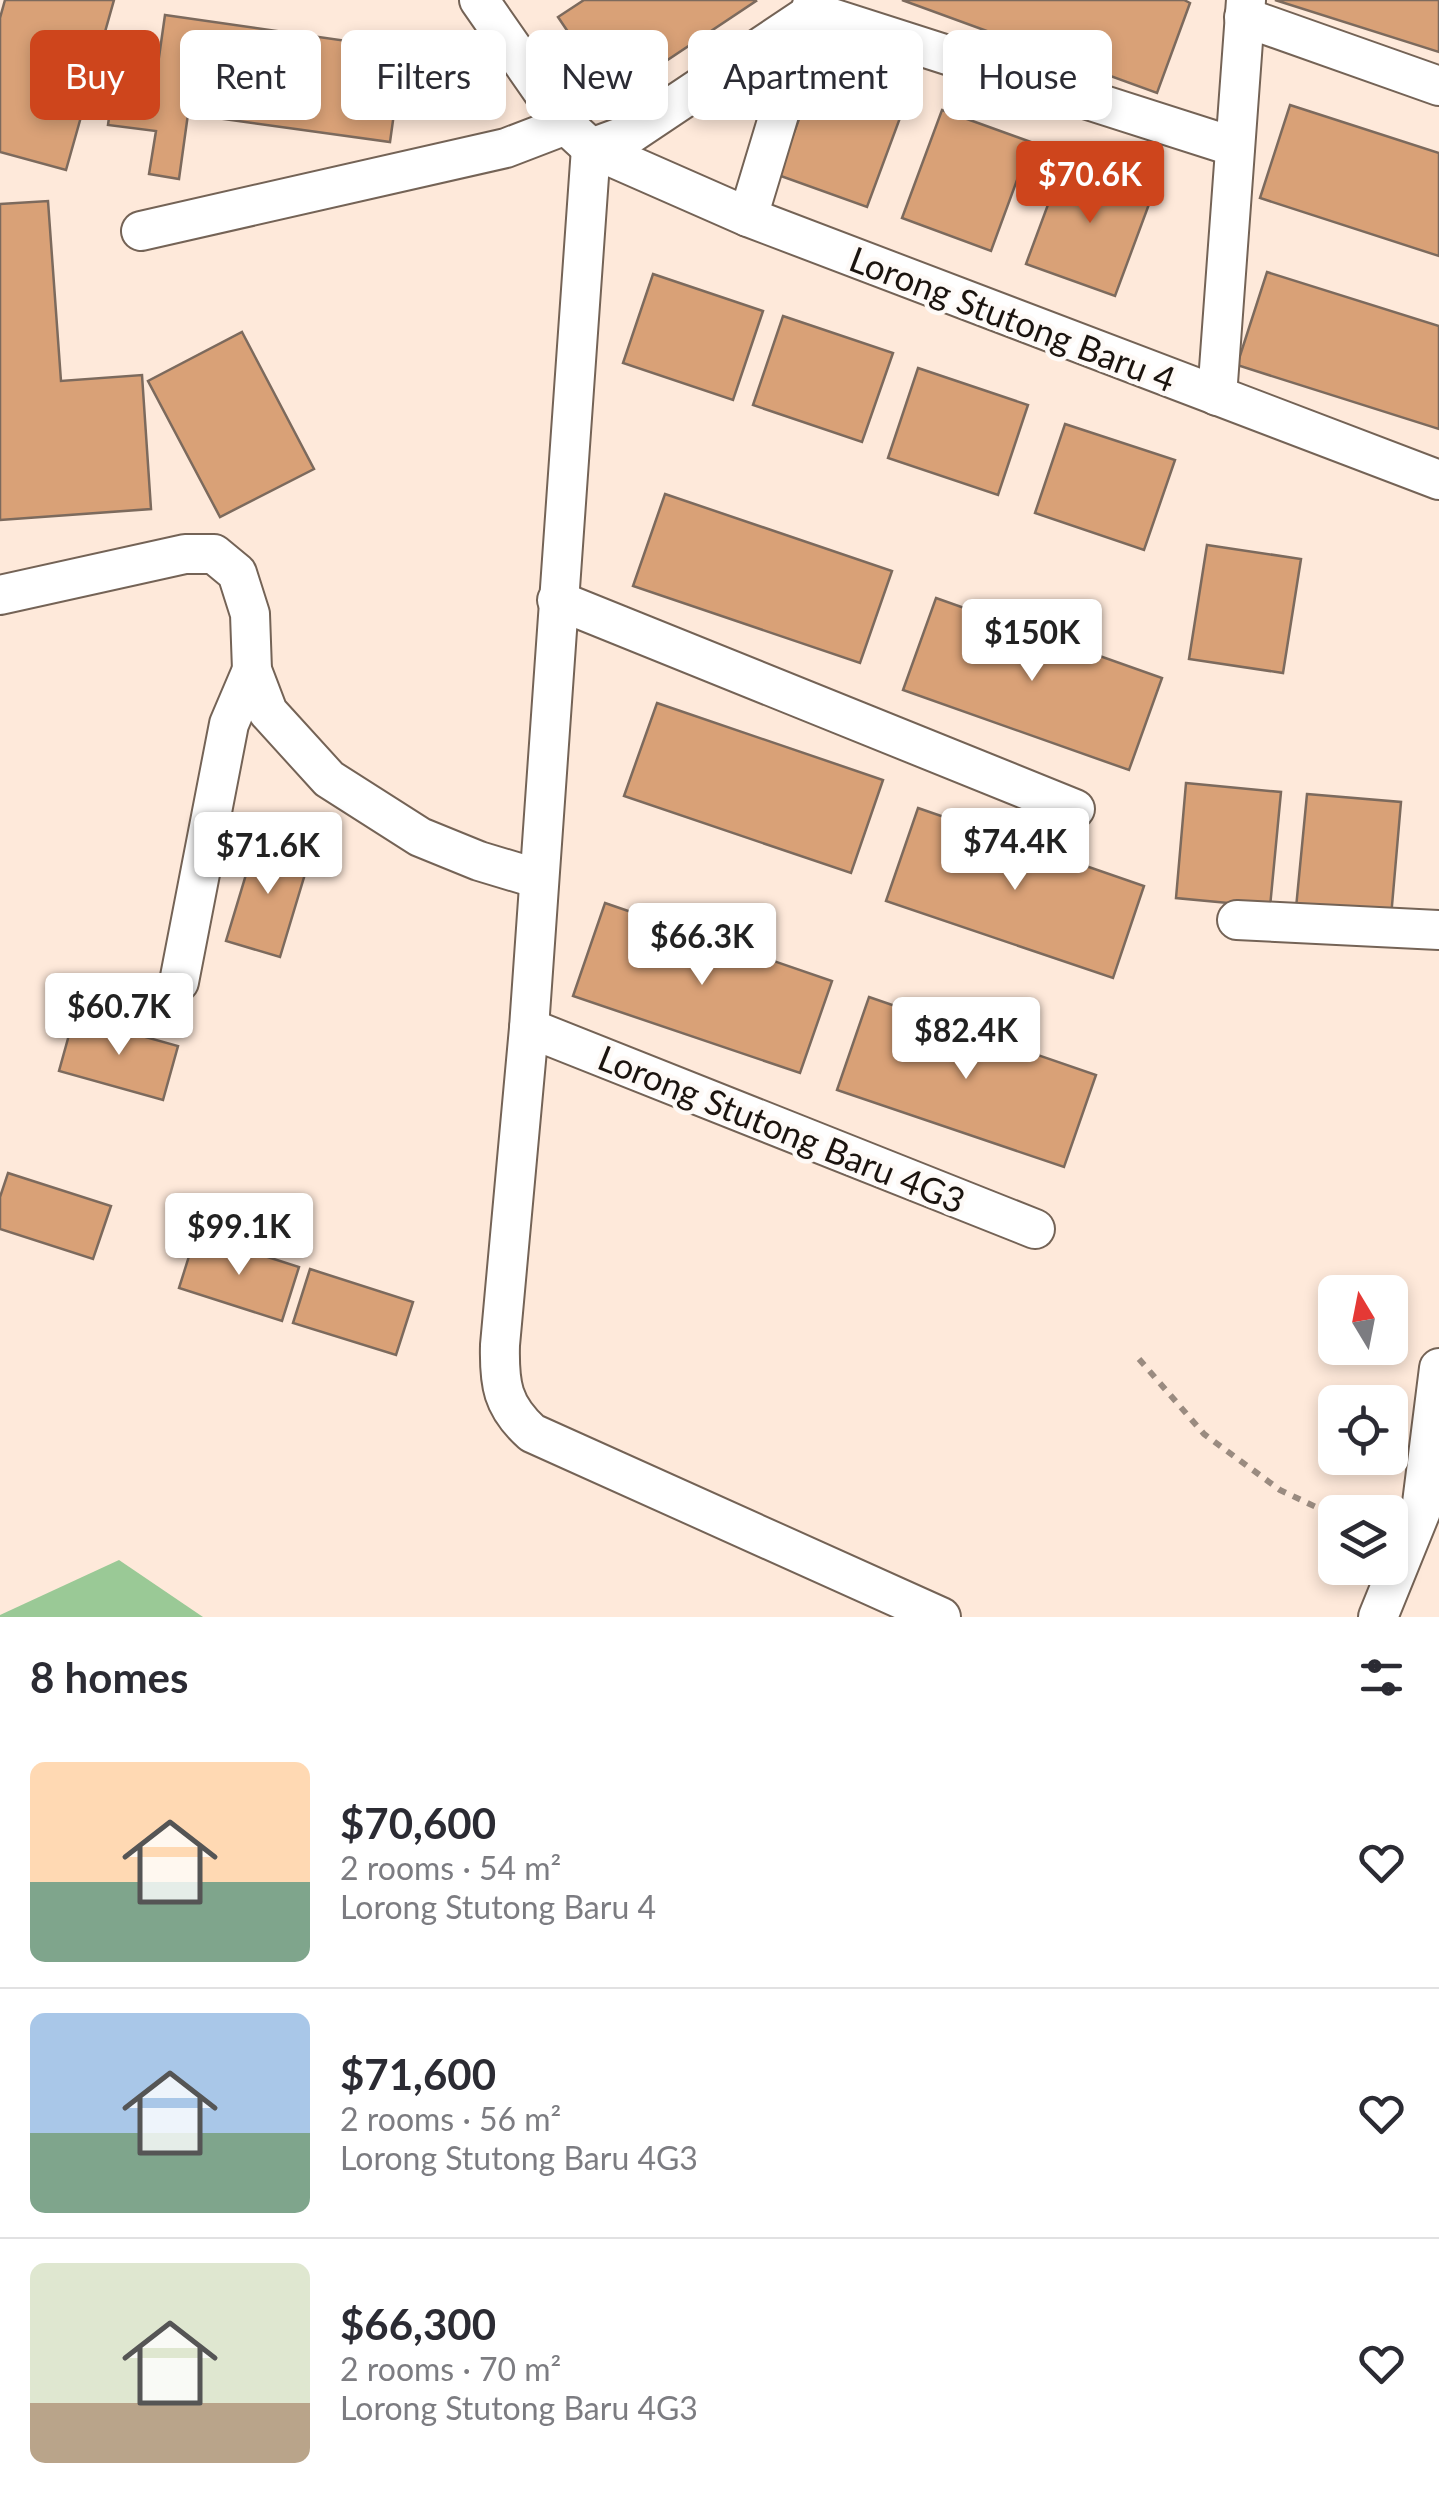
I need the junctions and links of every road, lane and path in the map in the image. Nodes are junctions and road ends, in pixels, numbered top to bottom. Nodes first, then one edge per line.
1 (479, 0) edge
2 (813, 6) edge
3 (1245, 8) edge
4 (1439, 86) edge
5 (578, 136) junction
6 (1234, 146) junction
7 (748, 217) junction
8 (140, 230) dead end
9 (1217, 396) junction
10 (1439, 480) edge
11 (0, 596) edge
12 (557, 600) junction
13 (252, 670) junction
14 (1075, 808) dead end
15 (539, 879) junction
16 (1237, 920) dead end
17 (1439, 930) edge
18 (179, 982) dead end
19 (529, 1028) junction
20 (1034, 1229) dead end
21 (1140, 1360) dead end
22 (1437, 1390) edge
23 (1318, 1508) edge
24 (1430, 1514) edge
25 (940, 1617) edge
26 (1378, 1617) edge

1 - 5 street
2 - 5 street
2 - 6 street
2 - 7 street
3 - 4 street
3 - 6 street
5 - 7 street, Lorong Stutong Baru 4
5 - 8 street
5 - 12 street
6 - 9 street
7 - 9 street, Lorong Stutong Baru 4
9 - 10 street, Lorong Stutong Baru 4
11 - 13 street
12 - 14 street
12 - 15 street
13 - 15 street
13 - 18 street
15 - 19 street
16 - 17 street
19 - 20 street, Lorong Stutong Baru 4G3
19 - 25 street
21 - 23 path
22 - 24 street
24 - 26 street

